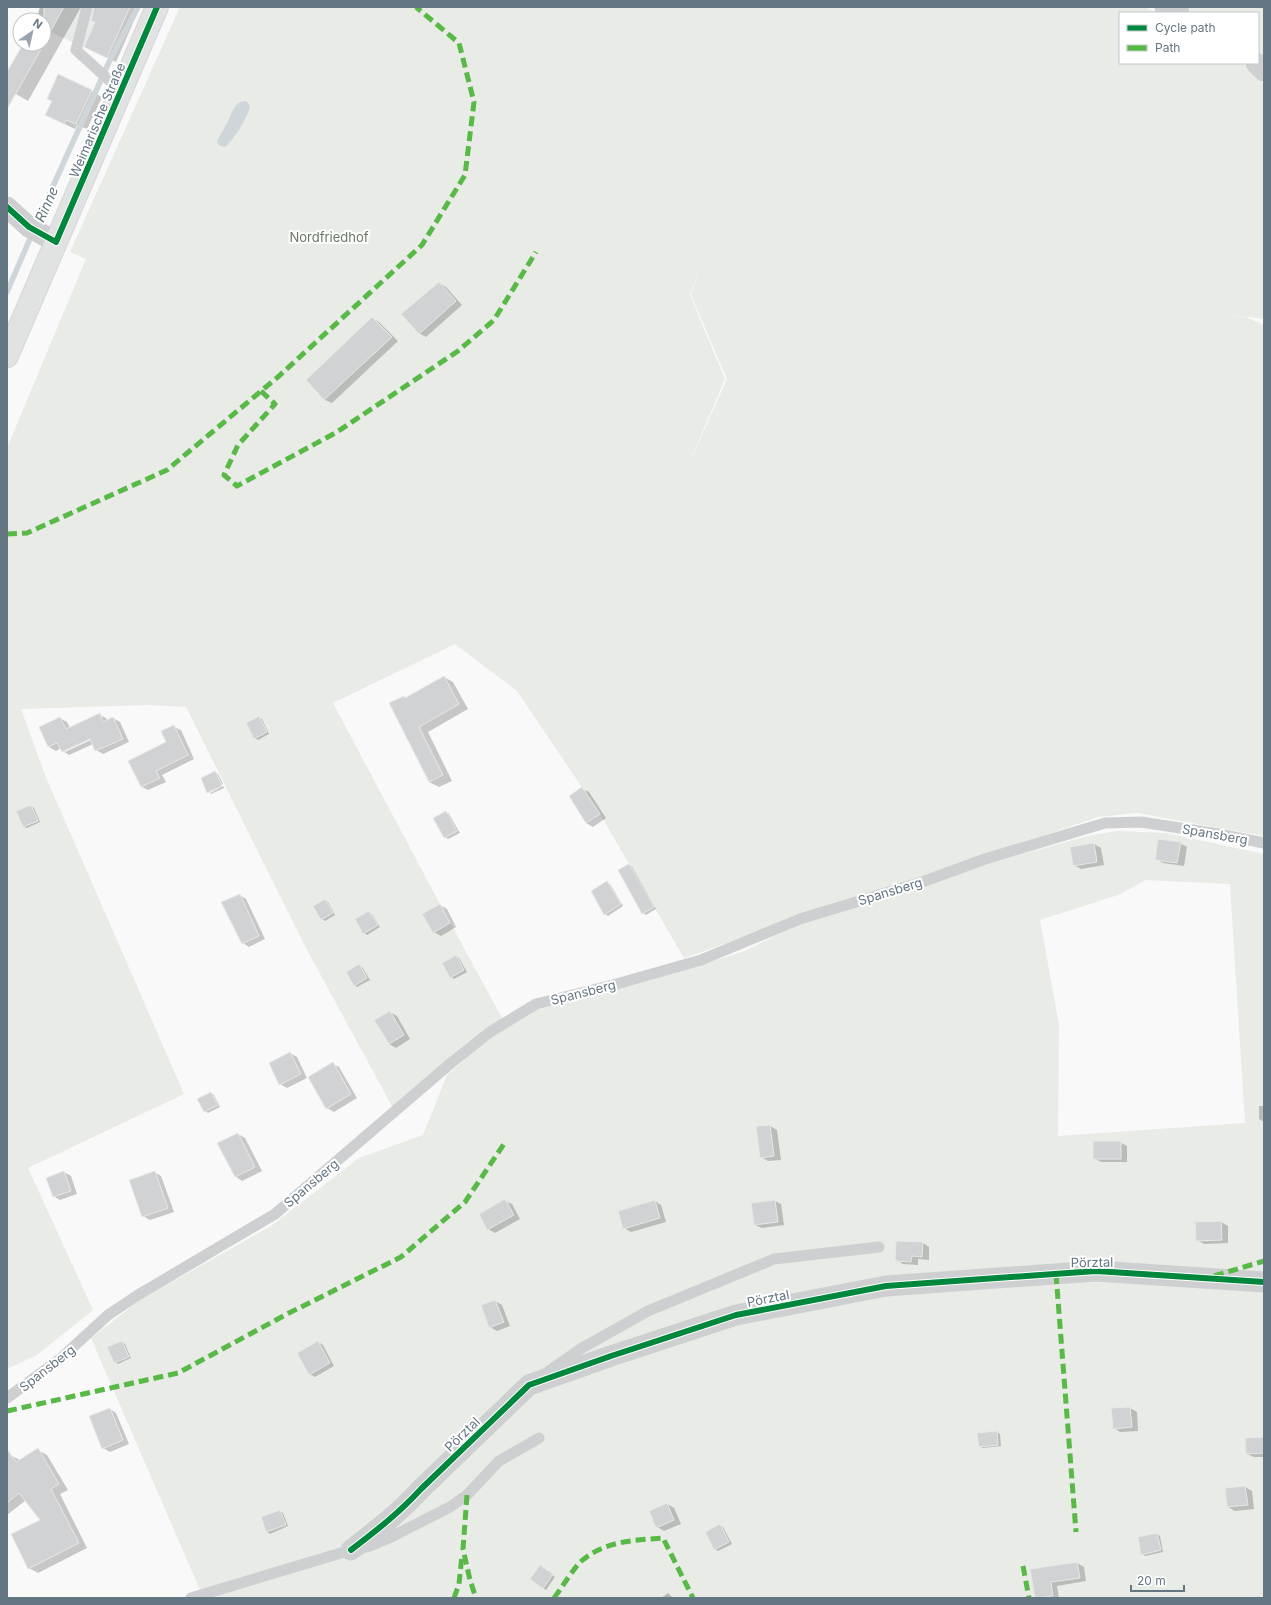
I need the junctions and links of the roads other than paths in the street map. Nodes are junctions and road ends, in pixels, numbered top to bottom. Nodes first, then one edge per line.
1 (88, 7) edge
2 (158, 7) edge
3 (1165, 7) edge
4 (1177, 12) edge
5 (118, 88) junction
6 (7, 207) edge
7 (42, 234) junction
8 (7, 356) edge
9 (1264, 843) edge
10 (878, 1247) dead end
11 (1264, 1282) edge
12 (530, 1385) junction
13 (7, 1398) edge
14 (539, 1438) dead end
15 (351, 1550) junction
16 (191, 1598) edge

1 - 5 lane
2 - 5 main road, Weimarische Straße
3 - 4 street
5 - 7 main road, Weimarische Straße
6 - 7 street
7 - 8 main road, Weimarische Straße
9 - 13 lane, Spansberg
10 - 12 lane
11 - 12 street, Pörztal
12 - 15 street, Pörztal
14 - 15 lane, Pörztal
15 - 16 lane, Pörztal

